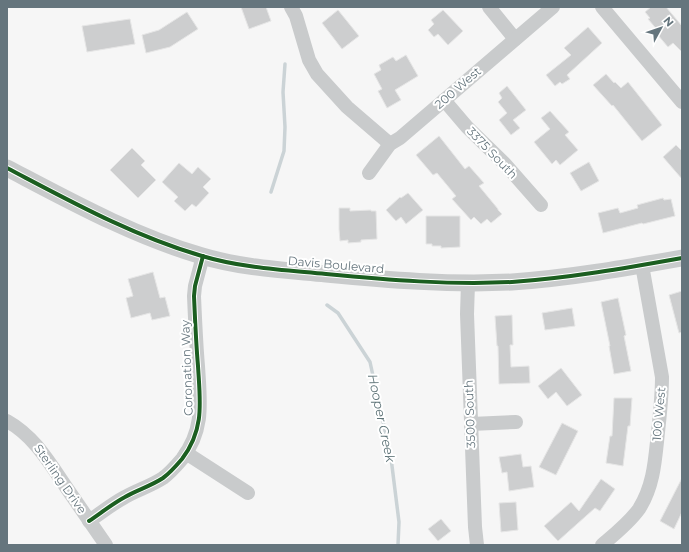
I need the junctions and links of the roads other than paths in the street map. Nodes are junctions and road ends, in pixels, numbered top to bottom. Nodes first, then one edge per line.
1 (291, 7) edge
2 (489, 7) edge
3 (553, 7) edge
4 (602, 7) edge
5 (515, 39) junction
6 (444, 100) junction
7 (682, 102) edge
8 (390, 144) junction
9 (7, 168) edge
10 (369, 173) dead end
11 (540, 205) dead end
12 (203, 256) junction
13 (682, 258) edge
14 (642, 265) junction
15 (468, 283) junction
16 (7, 421) edge
17 (516, 422) dead end
18 (471, 424) junction
19 (186, 452) junction
20 (248, 493) dead end
21 (89, 521) junction
22 (106, 545) edge
23 (477, 545) edge
24 (602, 545) edge

1 - 8 street
2 - 5 street
3 - 5 street, 200 West
4 - 7 street
5 - 6 street, 200 West
6 - 8 street, 200 West
6 - 11 street, 3375 South
8 - 10 street, 200 West
9 - 12 street, Davis Boulevard
12 - 15 street, Davis Boulevard
12 - 19 street, Coronation Way
13 - 14 street, Davis Boulevard
14 - 15 street, Davis Boulevard
14 - 24 street, 100 West
15 - 18 street, 3500 South
16 - 21 street, Sterling Drive
17 - 18 street
18 - 23 street, 3500 South
19 - 20 street
19 - 21 street, Coronation Way
21 - 22 street, Sterling Drive

